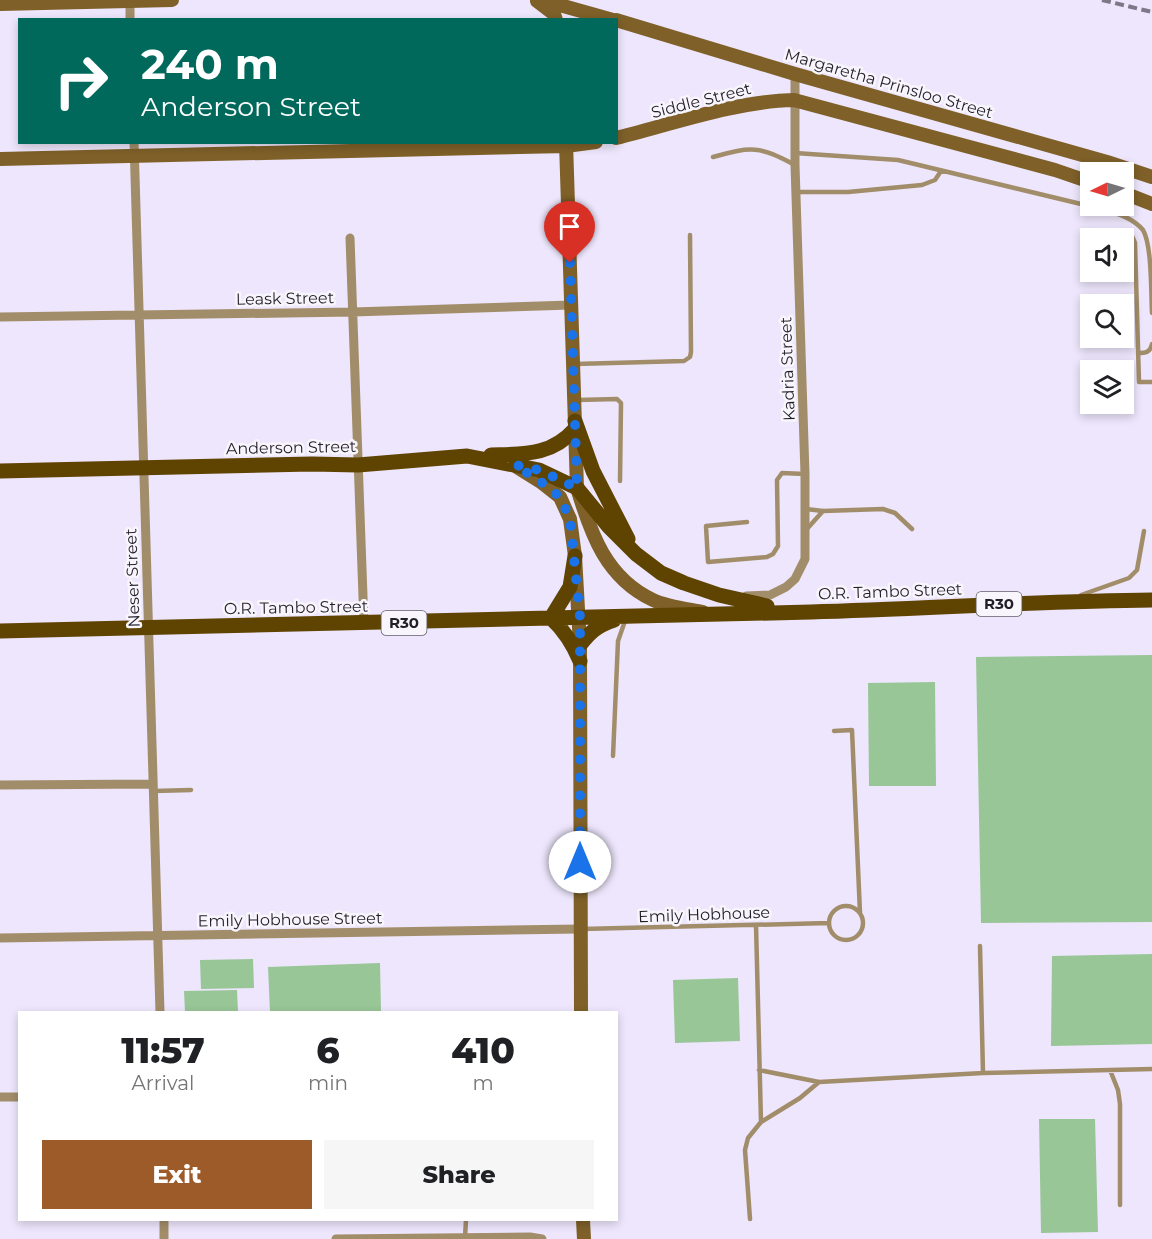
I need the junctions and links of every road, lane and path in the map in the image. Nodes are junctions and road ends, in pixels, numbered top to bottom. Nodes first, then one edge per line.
1 (172, 0) edge
2 (535, 0) edge
3 (542, 0) edge
4 (130, 1) edge
5 (0, 4) edge
6 (130, 18) edge
7 (555, 18) edge
8 (608, 18) edge
9 (618, 21) edge
10 (795, 74) junction
11 (794, 100) junction
12 (618, 137) edge
13 (134, 144) edge
14 (566, 144) edge
15 (795, 153) junction
16 (134, 157) junction
17 (713, 157) dead end
18 (0, 159) edge
19 (795, 165) junction
20 (940, 171) junction
21 (1152, 177) edge
22 (1080, 179) edge
23 (796, 192) junction
24 (1134, 197) edge
25 (1152, 204) edge
26 (690, 235) dead end
27 (350, 238) dead end
28 (1134, 241) edge
29 (571, 304) junction
30 (352, 312) junction
31 (1152, 313) edge
32 (139, 315) junction
33 (0, 317) edge
34 (1152, 344) edge
35 (1138, 353) junction
36 (573, 364) junction
37 (1152, 382) edge
38 (574, 400) junction
39 (575, 425) junction
40 (467, 456) junction
41 (358, 465) junction
42 (515, 465) junction
43 (144, 468) junction
44 (0, 471) edge
45 (805, 474) junction
46 (620, 481) dead end
47 (577, 488) junction
48 (806, 508) junction
49 (823, 511) junction
50 (747, 522) dead end
51 (912, 529) dead end
52 (806, 530) junction
53 (1144, 531) dead end
54 (636, 554) junction
55 (575, 556) junction
56 (719, 596) junction
57 (1152, 600) edge
58 (1064, 601) junction
59 (808, 612) junction
60 (709, 614) junction
61 (625, 616) junction
62 (580, 617) junction
63 (551, 618) junction
64 (364, 624) junction
65 (149, 628) junction
66 (0, 631) edge
67 (580, 645) junction
68 (580, 661) junction
69 (834, 731) dead end
70 (613, 756) dead end
71 (0, 785) edge
72 (154, 787) junction
73 (191, 790) dead end
74 (860, 913) junction
75 (829, 923) junction
76 (756, 925) junction
77 (580, 929) junction
78 (158, 936) junction
79 (0, 938) edge
80 (980, 946) dead end
81 (160, 1011) edge
82 (581, 1011) edge
83 (1152, 1069) edge
84 (759, 1070) junction
85 (1110, 1070) junction
86 (983, 1073) junction
87 (819, 1082) junction
88 (0, 1097) edge
89 (18, 1097) edge
90 (762, 1122) junction
91 (1120, 1205) dead end
92 (750, 1219) dead end
93 (164, 1221) edge
94 (465, 1221) edge
95 (584, 1221) edge
96 (465, 1237) junction
97 (477, 1238) edge
98 (164, 1239) edge
99 (336, 1239) edge
100 (542, 1239) edge
101 (584, 1239) edge

1 - 4 street
2 - 7 street
3 - 8 street, Margaretha Prinsloo Street
4 - 5 street
4 - 6 street
9 - 10 street, Margaretha Prinsloo Street
10 - 11 street, Kadria Street
10 - 21 street, Margaretha Prinsloo Street
11 - 12 street, Siddle Street
11 - 15 street, Kadria Street
11 - 22 street
13 - 16 street, Neser Street
14 - 16 street
14 - 29 street
15 - 19 street, Kadria Street
15 - 20 lane
16 - 18 street
16 - 32 street, Neser Street
17 - 19 lane
19 - 23 street, Kadria Street
20 - 23 lane
20 - 31 lane
23 - 45 street, Kadria Street
24 - 25 street
26 - 36 lane
27 - 30 street
28 - 35 lane
29 - 30 street, Leask Street
29 - 36 street
30 - 32 street, Leask Street
30 - 41 street
32 - 33 street, Leask Street
32 - 43 street, Neser Street
34 - 35 lane
35 - 37 lane
36 - 38 street
38 - 39 street
38 - 46 lane
39 - 40 main road
39 - 47 street
39 - 54 main road
40 - 41 main road, Anderson Street / R30
40 - 42 main road, Anderson Street / R30
41 - 43 main road, Anderson Street / R30
41 - 64 street
42 - 47 main road, Anderson Street / R30
42 - 55 street
43 - 44 main road, Anderson Street / R30
43 - 65 street, Neser Street
45 - 48 street, Kadria Street
45 - 50 lane
47 - 54 main road, O.R. Tambo Street / R30
47 - 60 street
48 - 49 lane
48 - 52 street, Kadria Street
49 - 51 lane
49 - 52 lane
52 - 56 street, Kadria Street
53 - 58 lane
54 - 56 main road, O.R. Tambo Street / R30
55 - 62 street
55 - 63 main road
56 - 59 main road, O.R. Tambo Street / R30
57 - 58 main road, O.R. Tambo Street / R30
58 - 59 main road, O.R. Tambo Street / R30
59 - 60 main road, O.R. Tambo Street / R30
60 - 61 main road, O.R. Tambo Street / R30
61 - 62 main road, O.R. Tambo Street / R30
61 - 67 main road
61 - 70 lane
62 - 63 main road, O.R. Tambo Street / R30
62 - 67 street
63 - 64 main road, O.R. Tambo Street / R30
63 - 68 main road
64 - 65 main road, O.R. Tambo Street / R30
65 - 66 main road, O.R. Tambo Street / R30
65 - 72 street, Neser Street
67 - 68 street
68 - 77 street
69 - 74 lane
71 - 72 street
72 - 73 lane
72 - 78 street, Neser Street
74 - 75 lane
74 - 75 lane
75 - 76 lane, Emily Hobhouse
76 - 77 lane, Emily Hobhouse
76 - 84 lane
77 - 78 street, Emily Hobhouse Street
77 - 82 street
78 - 79 street, Emily Hobhouse Street
78 - 81 street, Neser Street
80 - 86 lane
83 - 85 lane
84 - 87 lane
84 - 90 lane
85 - 86 lane
85 - 91 lane
86 - 87 lane
87 - 90 lane
88 - 89 street
90 - 92 lane
93 - 98 street
94 - 96 lane
95 - 101 street
96 - 97 street
96 - 99 street
97 - 100 street

